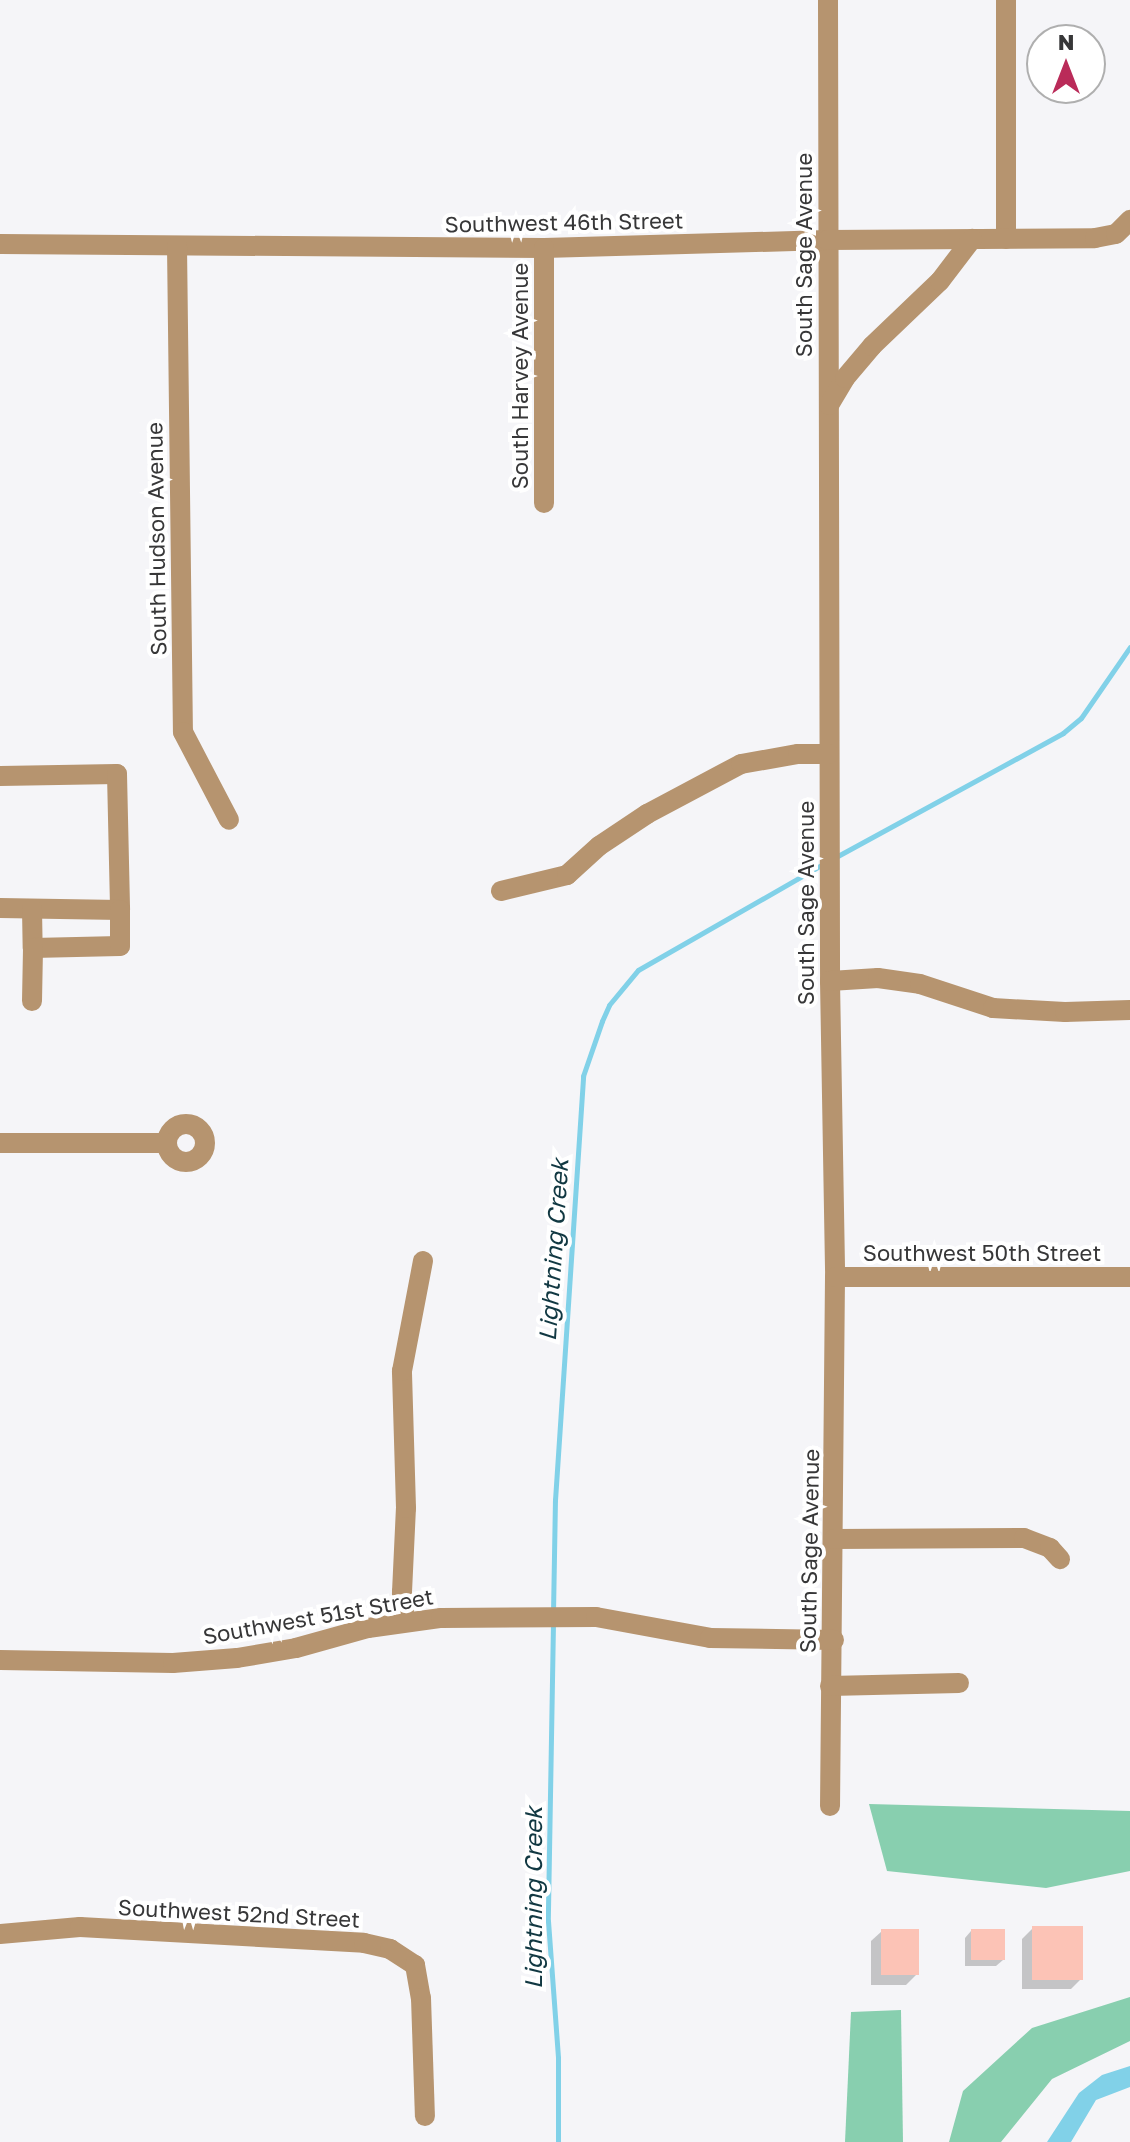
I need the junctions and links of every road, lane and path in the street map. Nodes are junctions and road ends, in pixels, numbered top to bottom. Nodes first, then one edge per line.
1 (828, 0) edge
2 (1006, 0) edge
3 (1128, 223) edge
4 (972, 239) junction
5 (1006, 239) junction
6 (827, 240) junction
7 (0, 244) edge
8 (177, 246) junction
9 (544, 248) junction
10 (829, 406) junction
11 (544, 503) dead end
12 (829, 754) junction
13 (0, 776) edge
14 (229, 820) dead end
15 (501, 891) dead end
16 (0, 908) edge
17 (32, 909) junction
18 (120, 910) junction
19 (33, 948) junction
20 (830, 981) junction
21 (32, 1001) dead end
22 (1130, 1010) edge
23 (0, 1143) edge
24 (167, 1143) dead end
25 (423, 1261) dead end
26 (835, 1277) junction
27 (1130, 1277) edge
28 (834, 1539) junction
29 (1060, 1559) dead end
30 (405, 1622) junction
31 (834, 1640) junction
32 (0, 1660) edge
33 (959, 1683) dead end
34 (830, 1686) junction
35 (830, 1806) dead end
36 (0, 1934) edge
37 (425, 2116) dead end

1 - 6 street, South Sage Avenue
2 - 5 street
3 - 5 street, Southwest 46th Street
4 - 5 street, Southwest 46th Street
4 - 6 street, Southwest 46th Street
4 - 10 street
6 - 9 street, Southwest 46th Street
6 - 10 street, South Sage Avenue
7 - 8 street, Southwest 46th Street
8 - 9 street, Southwest 46th Street
8 - 14 street, South Hudson Avenue
9 - 11 street, South Harvey Avenue
10 - 12 street, South Sage Avenue
12 - 15 street
12 - 20 street, South Sage Avenue
13 - 18 street
16 - 17 street
17 - 18 street
17 - 19 street
18 - 19 street
19 - 21 street
20 - 22 street
20 - 26 street, South Sage Avenue
23 - 24 street
25 - 30 street
26 - 27 street, Southwest 50th Street
26 - 28 street, South Sage Avenue
28 - 29 street
28 - 31 street, South Sage Avenue
30 - 31 street, Southwest 51st Street
30 - 32 street, Southwest 51st Street
31 - 34 street, South Sage Avenue
33 - 34 street
34 - 35 street, South Sage Avenue
36 - 37 street, Southwest 52nd Street

